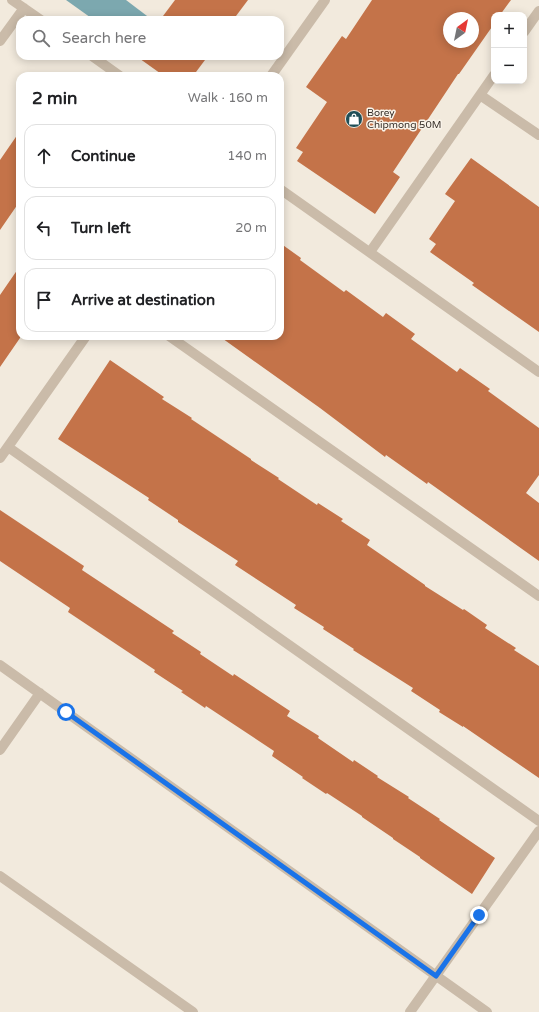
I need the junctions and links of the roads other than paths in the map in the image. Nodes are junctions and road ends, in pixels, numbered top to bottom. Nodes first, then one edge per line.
1 (12, 0) edge
2 (325, 0) edge
3 (24, 8) junction
4 (539, 11) edge
5 (18, 16) edge
6 (35, 16) edge
7 (16, 19) edge
8 (527, 28) edge
9 (0, 41) edge
10 (284, 58) edge
11 (98, 60) edge
12 (282, 60) edge
13 (114, 72) edge
14 (274, 72) edge
15 (491, 79) edge
16 (480, 95) junction
17 (539, 135) edge
18 (284, 192) edge
19 (370, 252) junction
20 (83, 340) edge
21 (175, 340) edge
22 (539, 372) edge
23 (8, 447) junction
24 (0, 458) edge
25 (539, 596) edge
26 (0, 665) edge
27 (40, 693) junction
28 (0, 750) edge
29 (539, 821) edge
30 (539, 831) edge
31 (0, 876) edge
32 (436, 976) junction
33 (193, 1012) edge
34 (410, 1012) edge
35 (487, 1012) edge

1 - 3 street
2 - 10 street
3 - 5 street
3 - 6 street
4 - 8 street
7 - 9 street
11 - 13 street
12 - 14 street
15 - 16 street
16 - 17 street
16 - 19 street
18 - 19 street
19 - 22 street
20 - 23 street
21 - 25 street
23 - 24 street
23 - 29 street
26 - 27 street
27 - 28 street
27 - 32 street
30 - 32 street
31 - 33 street
32 - 34 street
32 - 35 street

